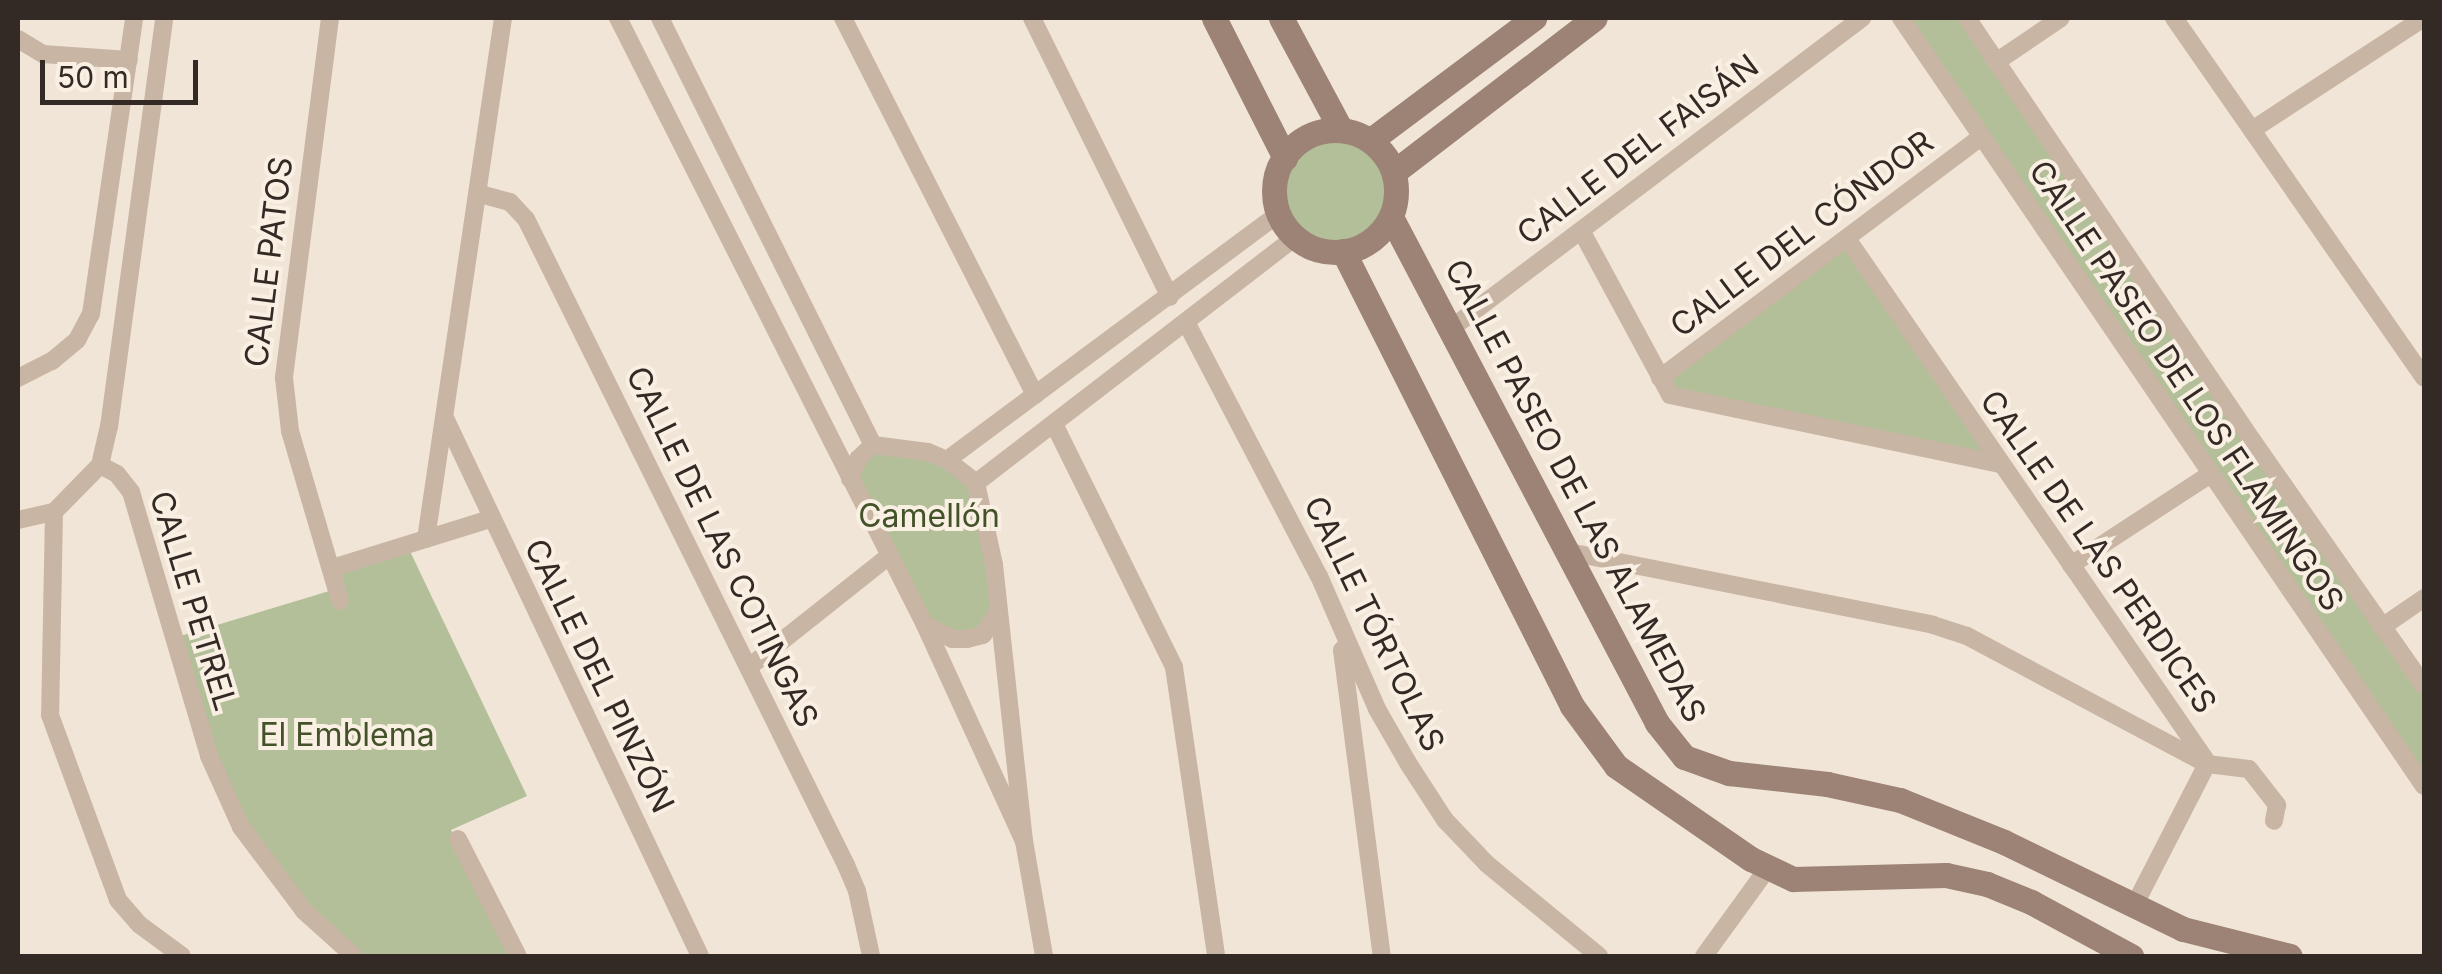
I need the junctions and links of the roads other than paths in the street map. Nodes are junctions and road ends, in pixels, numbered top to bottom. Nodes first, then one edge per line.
1 (134, 18) edge
2 (164, 18) edge
3 (330, 18) edge
4 (503, 18) edge
5 (618, 18) edge
6 (660, 18) edge
7 (843, 18) edge
8 (1032, 18) edge
9 (1214, 18) edge
10 (1282, 18) edge
11 (1534, 18) edge
12 (1595, 18) edge
13 (1862, 18) edge
14 (1901, 18) edge
15 (1967, 18) edge
16 (2061, 18) edge
17 (2174, 18) edge
18 (2424, 18) edge
19 (18, 39) edge
20 (129, 60) junction
21 (1996, 62) junction
22 (1340, 128) junction
23 (2252, 130) junction
24 (1980, 138) junction
25 (1371, 140) junction
26 (1285, 158) junction
27 (1394, 172) junction
28 (480, 194) junction
29 (1278, 214) junction
30 (1391, 216) junction
31 (1582, 232) junction
32 (1295, 237) junction
33 (1848, 240) junction
34 (1343, 251) junction
35 (1170, 297) junction
36 (1186, 322) junction
37 (1449, 330) junction
38 (18, 378) edge
39 (1660, 378) junction
40 (2424, 378) edge
41 (1035, 395) junction
42 (446, 420) junction
43 (1054, 424) junction
44 (873, 445) junction
45 (948, 460) junction
46 (2001, 464) junction
47 (100, 465) junction
48 (2209, 475) junction
49 (850, 479) junction
50 (976, 483) junction
51 (54, 512) junction
52 (490, 519) junction
53 (18, 520) edge
54 (426, 539) junction
55 (1569, 552) junction
56 (889, 556) junction
57 (2071, 565) junction
58 (332, 568) junction
59 (2424, 598) edge
60 (340, 601) dead end
61 (998, 609) junction
62 (925, 625) junction
63 (2382, 626) junction
64 (1340, 630) junction
65 (749, 667) junction
66 (2424, 686) edge
67 (1684, 757) junction
68 (2208, 764) junction
69 (2424, 786) edge
70 (1657, 794) junction
71 (2274, 821) dead end
72 (458, 839) dead end
73 (1024, 841) junction
74 (2004, 842) junction
75 (1768, 868) junction
76 (1987, 884) junction
77 (2133, 908) junction
78 (182, 956) edge
79 (354, 956) edge
80 (518, 956) edge
81 (700, 956) edge
82 (870, 956) edge
83 (1044, 956) edge
84 (1216, 956) edge
85 (1382, 956) edge
86 (1599, 956) edge
87 (1704, 956) edge
88 (2131, 956) edge
89 (2290, 956) edge

1 - 20 street
2 - 47 street
3 - 58 street, CALLE PATOS
4 - 28 street
5 - 49 street
6 - 44 street
7 - 41 street
8 - 35 street
9 - 26 street
10 - 22 street
11 - 25 street
12 - 27 street
13 - 31 street, CALLE DEL FAISÁN
14 - 24 street, CALLE PASEO DE LOS FLAMINGOS
15 - 21 street, CALLE PASEO DE LOS FLAMINGOS
16 - 21 street
17 - 23 street
18 - 23 street
19 - 20 street
20 - 38 street
21 - 63 street, CALLE PASEO DE LOS FLAMINGOS
22 - 25 street
22 - 26 street
23 - 40 street
24 - 33 street, CALLE DEL CÓNDOR
24 - 48 street, CALLE PASEO DE LOS FLAMINGOS
25 - 27 street
26 - 29 street
27 - 30 street
28 - 42 street
28 - 65 street, CALLE DE LAS COTINGAS
29 - 32 street
29 - 35 street
30 - 34 street
30 - 37 street, CALLE PASEO DE LAS ALAMEDAS
31 - 37 street, CALLE DEL FAISÁN
31 - 39 street
32 - 34 street
32 - 36 street
33 - 39 street, CALLE DEL CÓNDOR
33 - 46 street, CALLE DE LAS PERDICES
34 - 70 street
35 - 41 street
36 - 43 street
36 - 64 street, CALLE TÓRTOLAS
37 - 55 street, CALLE PASEO DE LAS ALAMEDAS
39 - 46 street
41 - 45 street
42 - 52 street, CALLE DEL PINZÓN
42 - 54 street
43 - 50 street
43 - 84 street
44 - 45 street
44 - 49 street
45 - 50 street
46 - 57 street, CALLE DE LAS PERDICES
47 - 51 street
47 - 79 street, CALLE PETREL
48 - 57 street
48 - 69 street, CALLE PASEO DE LOS FLAMINGOS
49 - 56 street
50 - 61 street
51 - 53 street
51 - 78 street
52 - 54 street
52 - 81 street, CALLE DEL PINZÓN
54 - 58 street
55 - 67 street, CALLE PASEO DE LAS ALAMEDAS
55 - 68 street
56 - 62 street
56 - 65 street
57 - 68 street, CALLE DE LAS PERDICES
58 - 60 street, CALLE PATOS
59 - 63 street
61 - 62 street
61 - 73 street
62 - 73 street
63 - 66 street, CALLE PASEO DE LOS FLAMINGOS
64 - 85 street
64 - 86 street, CALLE TÓRTOLAS
65 - 82 street, CALLE DE LAS COTINGAS
67 - 70 street
67 - 74 street, CALLE PASEO DE LAS ALAMEDAS
68 - 71 street
68 - 77 street, CALLE DE LAS PERDICES
70 - 75 street
72 - 80 street
73 - 83 street
74 - 76 street
74 - 77 street, CALLE PASEO DE LAS ALAMEDAS
75 - 76 street
75 - 87 street
76 - 88 street
77 - 89 street, CALLE PASEO DE LAS ALAMEDAS

